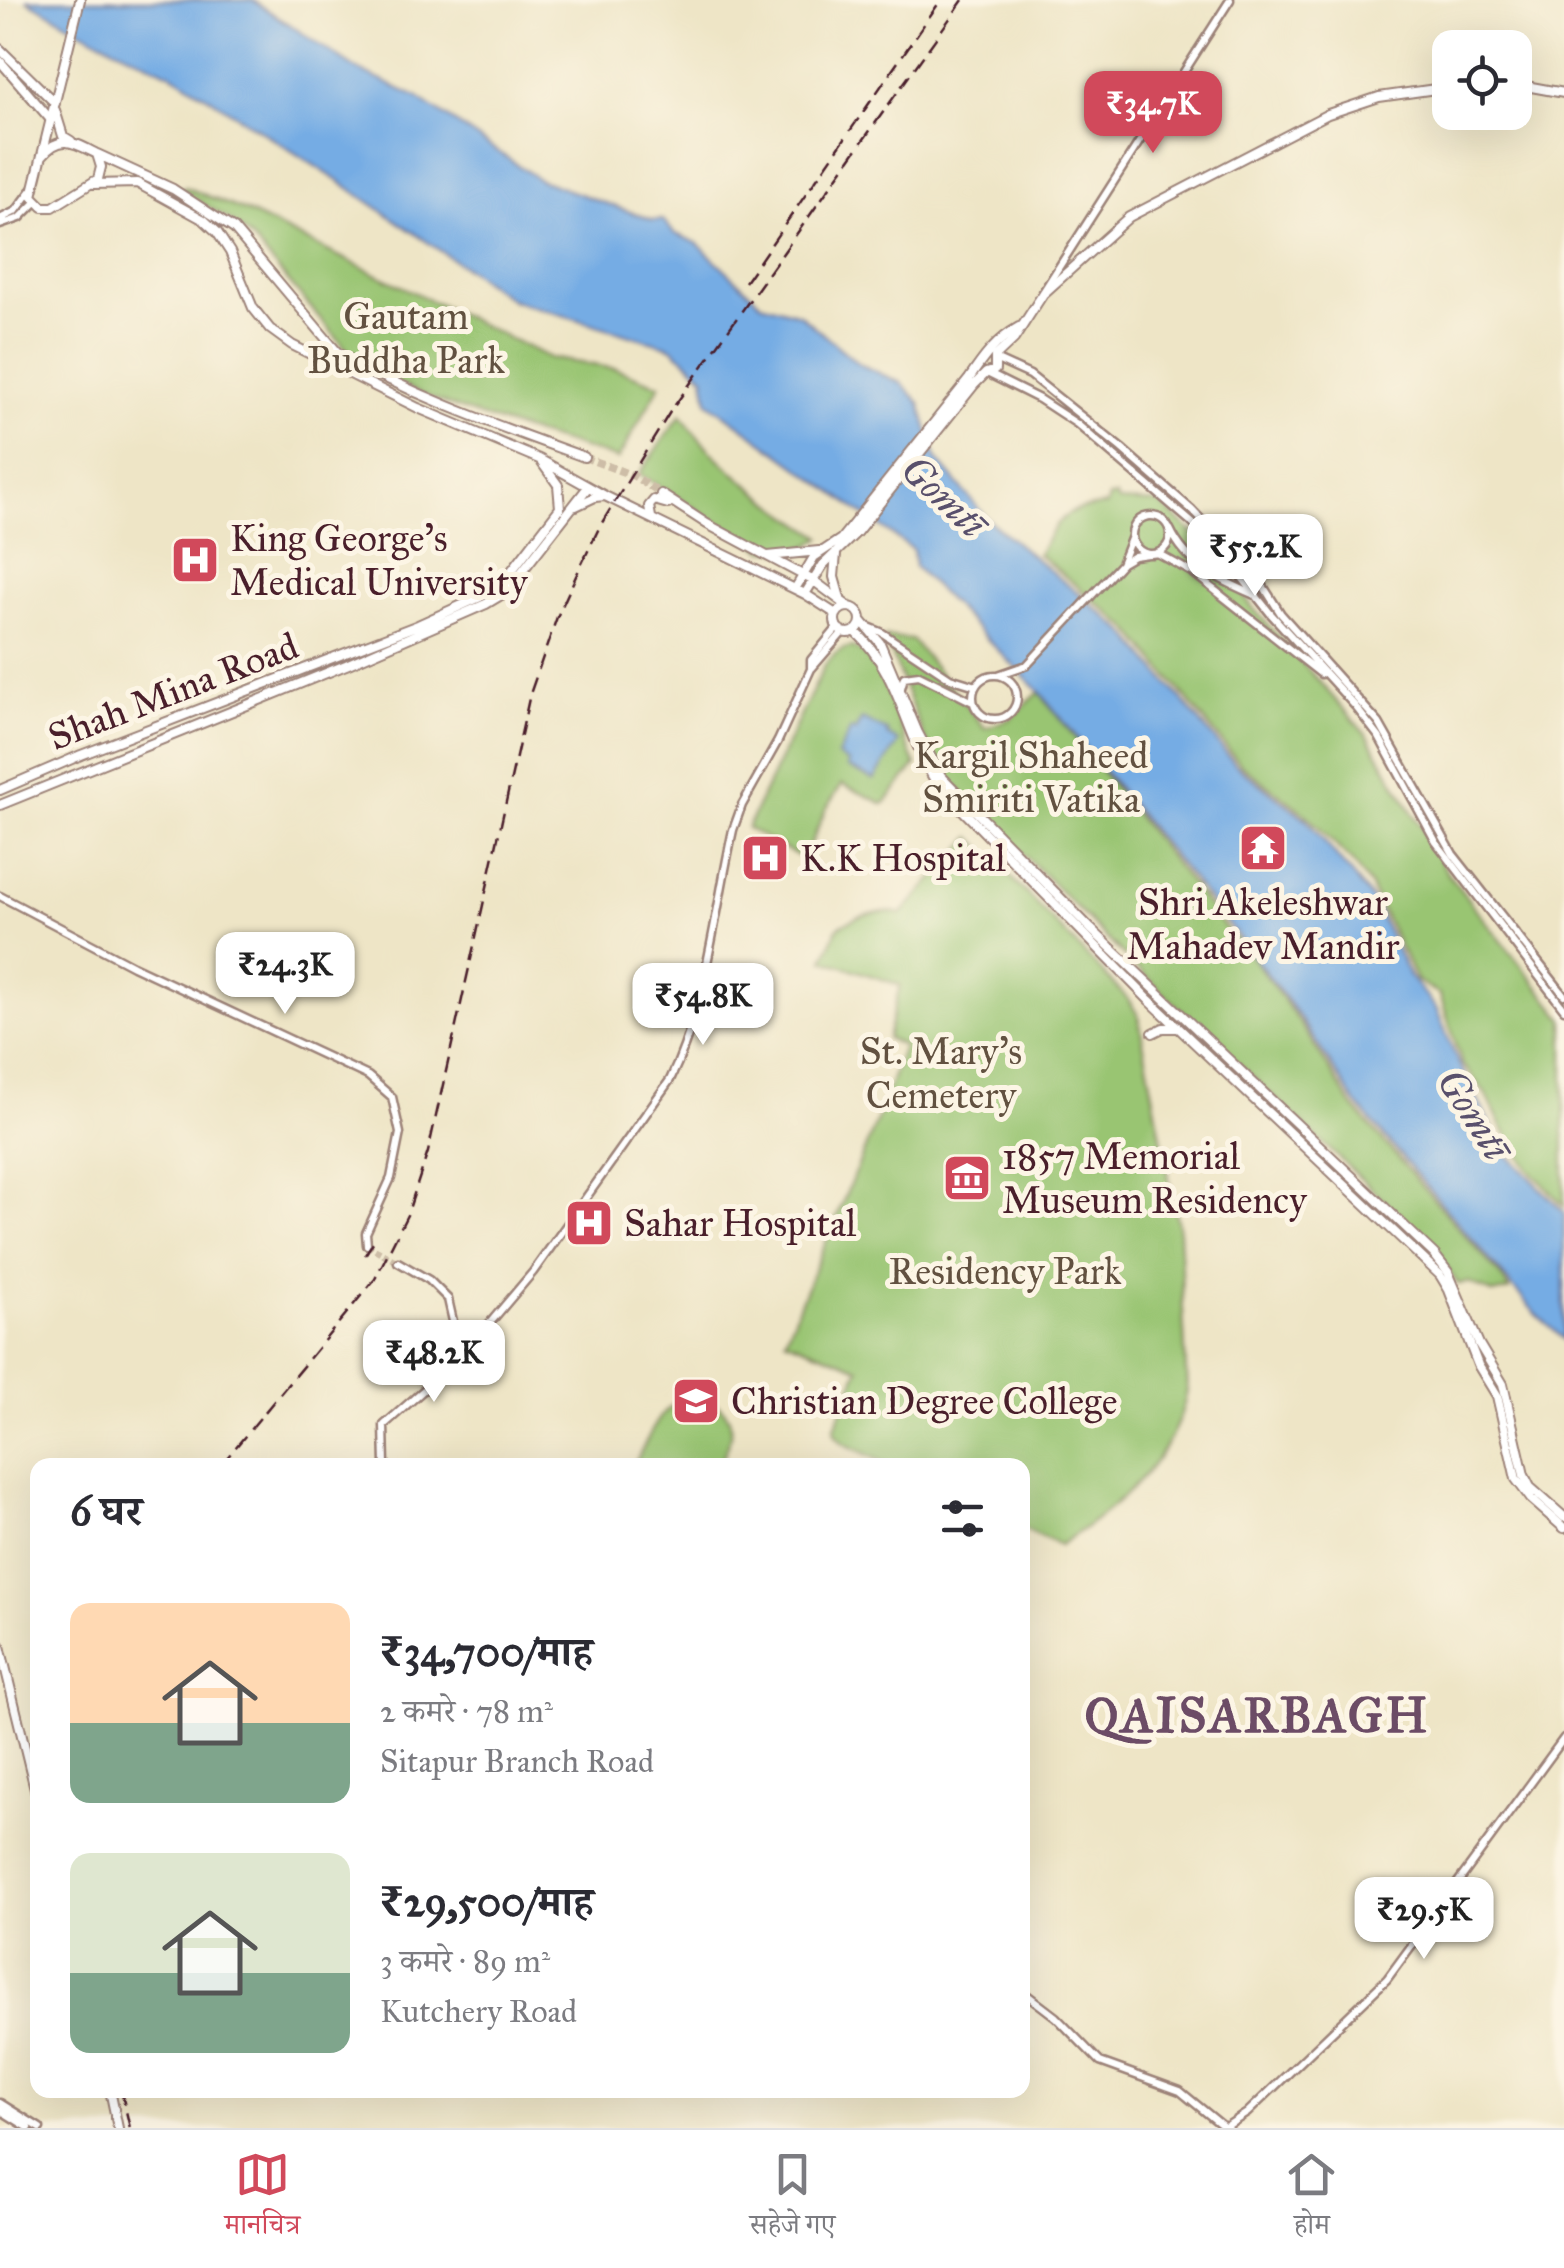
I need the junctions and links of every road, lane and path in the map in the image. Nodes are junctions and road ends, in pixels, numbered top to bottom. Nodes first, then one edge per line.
1 (80, 0) edge
2 (1230, 0) edge
3 (0, 49) edge
4 (0, 60) edge
5 (1532, 87) edge
6 (1432, 89) edge
7 (1564, 93) edge
8 (55, 104) junction
9 (51, 120) junction
10 (71, 141) junction
11 (97, 154) junction
12 (43, 155) junction
13 (94, 184) junction
14 (31, 190) junction
15 (36, 202) junction
16 (0, 222) edge
17 (243, 239) junction
18 (230, 252) junction
19 (1042, 294) junction
20 (1019, 327) junction
21 (338, 353) junction
22 (996, 359) junction
23 (981, 360) junction
24 (332, 364) junction
25 (987, 373) junction
26 (972, 382) junction
27 (584, 456) tunnel mouth
28 (540, 460) junction
29 (588, 486) junction
30 (661, 494) tunnel mouth
31 (605, 496) junction
32 (573, 508) junction
33 (686, 511) junction
34 (650, 517) junction
35 (1170, 530) junction
36 (1132, 536) junction
37 (837, 549) junction
38 (820, 550) junction
39 (1152, 554) junction
40 (764, 556) junction
41 (1120, 566) junction
42 (803, 575) junction
43 (814, 581) junction
44 (795, 589) junction
45 (805, 594) junction
46 (1257, 596) junction
47 (1272, 599) junction
48 (844, 603) junction
49 (836, 614) junction
50 (864, 623) junction
51 (841, 630) junction
52 (855, 630) junction
53 (303, 668) junction
54 (1024, 668) junction
55 (998, 675) junction
56 (308, 680) junction
57 (1334, 683) junction
58 (976, 686) junction
59 (901, 688) junction
60 (1015, 688) junction
61 (974, 702) junction
62 (210, 706) junction
63 (214, 717) junction
64 (150, 729) junction
65 (156, 741) junction
66 (38, 774) junction
67 (44, 787) junction
68 (0, 790) edge
69 (0, 805) edge
70 (0, 896) edge
71 (1564, 996) edge
72 (1564, 1009) edge
73 (1182, 1029) junction
74 (1153, 1034) dead end
75 (366, 1244) dead end
76 (398, 1262) tunnel mouth
77 (461, 1358) junction
78 (385, 1458) edge
79 (1564, 1518) edge
80 (1564, 1528) edge
81 (0, 1646) edge
82 (1564, 1738) edge
83 (30, 1768) edge
84 (1030, 1998) edge
85 (112, 2098) edge
86 (0, 2107) edge
87 (29, 2128) edge
88 (40, 2128) edge
89 (118, 2128) edge
90 (1225, 2128) edge

1 - 8 main road
2 - 19 street
3 - 8 main road
4 - 9 main road
5 - 7 main road
6 - 19 main road
8 - 9 main road
8 - 10 main road
9 - 12 main road
10 - 11 main road
10 - 12 main road
11 - 13 main road
11 - 17 main road
12 - 14 main road
13 - 15 main road
13 - 18 main road
14 - 15 main road
14 - 16 street
15 - 16 street
17 - 18 main road
17 - 21 main road
18 - 24 main road
19 - 20 main road
20 - 22 main road
20 - 23 main road
21 - 24 main road
21 - 27 main road
22 - 23 main road
22 - 25 main road
22 - 47 street
23 - 25 main road
23 - 26 main road
24 - 28 main road
25 - 26 main road
25 - 46 street
26 - 37 main road
28 - 29 main road
28 - 53 main road, Shah Mina Road
29 - 31 main road
29 - 32 main road, Shah Mina Road
30 - 33 main road
31 - 32 main road
31 - 34 main road
32 - 56 main road, Shah Mina Road
33 - 34 main road
33 - 40 main road
34 - 44 main road
35 - 36 street
35 - 39 street
35 - 46 street
36 - 39 street
36 - 41 street
37 - 38 main road
37 - 43 main road
37 - 48 main road
38 - 40 main road
38 - 42 main road
39 - 41 street
39 - 57 street
40 - 42 main road
41 - 54 street
42 - 43 main road
42 - 44 main road
43 - 45 main road
43 - 48 main road
44 - 45 main road
45 - 49 main road
46 - 47 street
46 - 57 street
47 - 71 street
48 - 49 main road
48 - 50 main road
49 - 51 main road
50 - 52 main road
50 - 58 street
50 - 59 main road
51 - 52 main road
51 - 77 street
52 - 73 main road
53 - 56 main road
53 - 62 main road, Shah Mina Road
54 - 55 street
54 - 60 street
55 - 58 street
55 - 60 street
56 - 63 main road, Shah Mina Road
57 - 72 street
58 - 61 street
59 - 61 street
59 - 79 main road
60 - 61 street
62 - 63 main road
62 - 64 main road, Shah Mina Road
63 - 65 main road, Shah Mina Road
64 - 65 main road
64 - 66 main road, Shah Mina Road
65 - 67 main road, Shah Mina Road
66 - 67 main road
66 - 68 main road, Shah Mina Road
67 - 69 main road, Shah Mina Road
70 - 75 street
73 - 74 main road
73 - 80 main road
76 - 77 street
77 - 78 street
81 - 83 main road
82 - 90 street
84 - 90 street
85 - 89 main road
86 - 87 street
86 - 88 street

